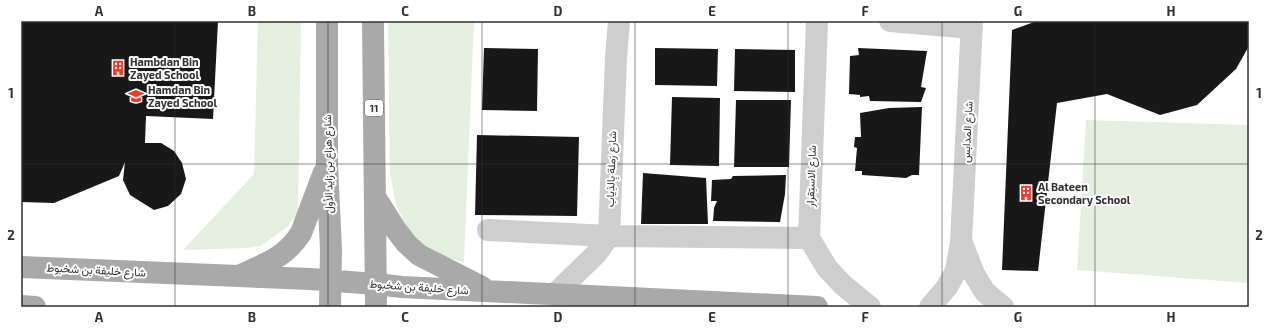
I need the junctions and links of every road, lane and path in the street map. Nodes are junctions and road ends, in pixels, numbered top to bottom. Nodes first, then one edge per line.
1 (327, 21) edge
2 (373, 21) edge
3 (619, 21) edge
4 (817, 21) edge
5 (890, 21) edge
6 (972, 24) edge
7 (327, 164) junction
8 (375, 196) junction
9 (488, 230) dead end
10 (609, 236) junction
11 (809, 238) junction
12 (961, 242) junction
13 (21, 267) edge
14 (238, 277) junction
15 (331, 281) junction
16 (376, 284) junction
17 (492, 292) junction
18 (554, 295) junction
19 (21, 306) edge
20 (35, 307) edge
21 (330, 307) edge
22 (376, 307) edge
23 (817, 307) edge
24 (870, 307) edge
25 (930, 307) edge
26 (1002, 307) edge

1 - 7 main road, شارع هزاع بن زايد الأول
2 - 8 main road, 11
3 - 10 street, شارع رَملة بِالذِياب
4 - 11 street, شارع الاستِقرار
5 - 6 street
6 - 12 street, شارع المدابس
7 - 14 main road
7 - 15 main road, شارع هزاع بن زايد الأول
8 - 16 main road, 11
8 - 17 main road
9 - 10 street
10 - 11 street
10 - 18 street
11 - 24 street
12 - 25 street, شارع المدابس
12 - 26 street, شارع المدابس
13 - 14 main road, شارع خليفة بن شخبوط
14 - 15 main road, شارع خليفة بن شخبوط
15 - 16 main road, شارع خليفة بن شخبوط
15 - 21 main road, شارع هزاع بن زايد الأول
16 - 17 main road, شارع خليفة بن شخبوط
16 - 22 main road, 11
17 - 18 main road, شارع خليفة بن شخبوط
18 - 23 main road, شارع خليفة بن شخبوط
19 - 20 main road

